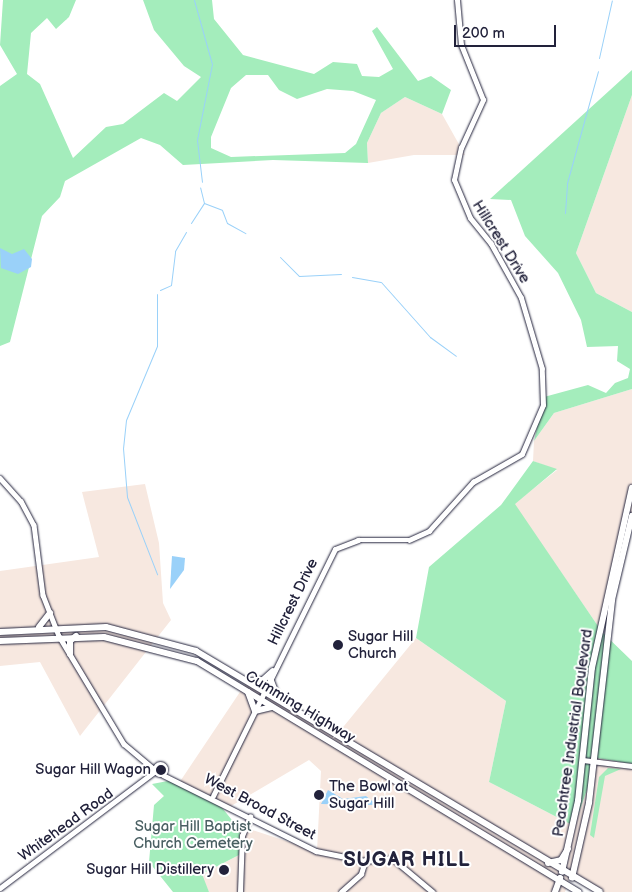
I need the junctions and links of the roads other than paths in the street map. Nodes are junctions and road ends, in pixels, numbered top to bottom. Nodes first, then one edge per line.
1 (457, 0) edge
2 (0, 478) edge
3 (632, 488) edge
4 (632, 516) edge
5 (50, 613) junction
6 (56, 626) junction
7 (37, 628) junction
8 (0, 632) edge
9 (59, 636) junction
10 (76, 636) junction
11 (0, 641) edge
12 (70, 654) junction
13 (272, 674) junction
14 (250, 681) junction
15 (265, 690) junction
16 (248, 691) junction
17 (260, 698) junction
18 (279, 698) junction
19 (274, 707) junction
20 (255, 710) junction
21 (583, 760) junction
22 (146, 762) junction
23 (593, 762) junction
24 (159, 764) junction
25 (632, 766) edge
26 (166, 768) junction
27 (158, 773) junction
28 (174, 777) junction
29 (213, 796) junction
30 (250, 817) junction
31 (568, 849) junction
32 (365, 861) junction
33 (546, 863) junction
34 (562, 872) junction
35 (572, 878) junction
36 (560, 881) junction
37 (0, 888) edge
38 (568, 889) edge
39 (240, 892) edge
40 (341, 892) edge
41 (433, 892) edge
42 (555, 892) edge
43 (578, 892) edge
44 (600, 892) edge

1 - 13 street, Hillcrest Drive
2 - 5 street
3 - 21 main road, Peachtree Industrial Boulevard
4 - 23 main road, Peachtree Industrial Boulevard
5 - 6 street
5 - 7 highway
6 - 7 highway, Cumming Highway
6 - 9 street
6 - 14 highway, Cumming Highway
7 - 8 highway, Cumming Highway
9 - 10 highway, Cumming Highway
9 - 11 highway, Cumming Highway
9 - 12 street
10 - 12 highway
10 - 16 highway, Cumming Highway
12 - 22 street
13 - 14 highway
13 - 15 street, Hillcrest Drive
13 - 18 highway
14 - 15 highway, Cumming Highway
15 - 17 street, Hillcrest Drive
15 - 18 highway, Cumming Highway
16 - 17 highway, Cumming Highway
16 - 20 highway
17 - 19 highway, Cumming Highway
17 - 20 street, Hillcrest Drive
18 - 33 highway, Cumming Highway
19 - 20 highway
19 - 36 highway, Cumming Highway
20 - 29 street, Hillcrest Drive
21 - 23 street
21 - 31 main road, Peachtree Industrial Boulevard
22 - 24 street
22 - 27 street
23 - 25 street
23 - 35 main road, Peachtree Industrial Boulevard
24 - 26 street, West Broad Street
24 - 27 street
26 - 27 street
26 - 28 street, West Broad Street
27 - 28 street, West Broad Street
27 - 37 street, Whitehead Road
28 - 29 street, West Broad Street
29 - 30 street, West Broad Street
30 - 32 street, West Broad Street
30 - 39 street
31 - 33 highway
31 - 34 main road, Peachtree Industrial Boulevard
32 - 40 street
32 - 41 street, West Broad Street
33 - 34 highway
34 - 35 highway
34 - 36 highway, Peachtree Industrial Boulevard
35 - 38 highway, Peachtree Industrial Boulevard
35 - 44 highway
36 - 38 highway, Cumming Highway
36 - 42 highway, Peachtree Industrial Boulevard
38 - 43 highway, Cumming Highway

